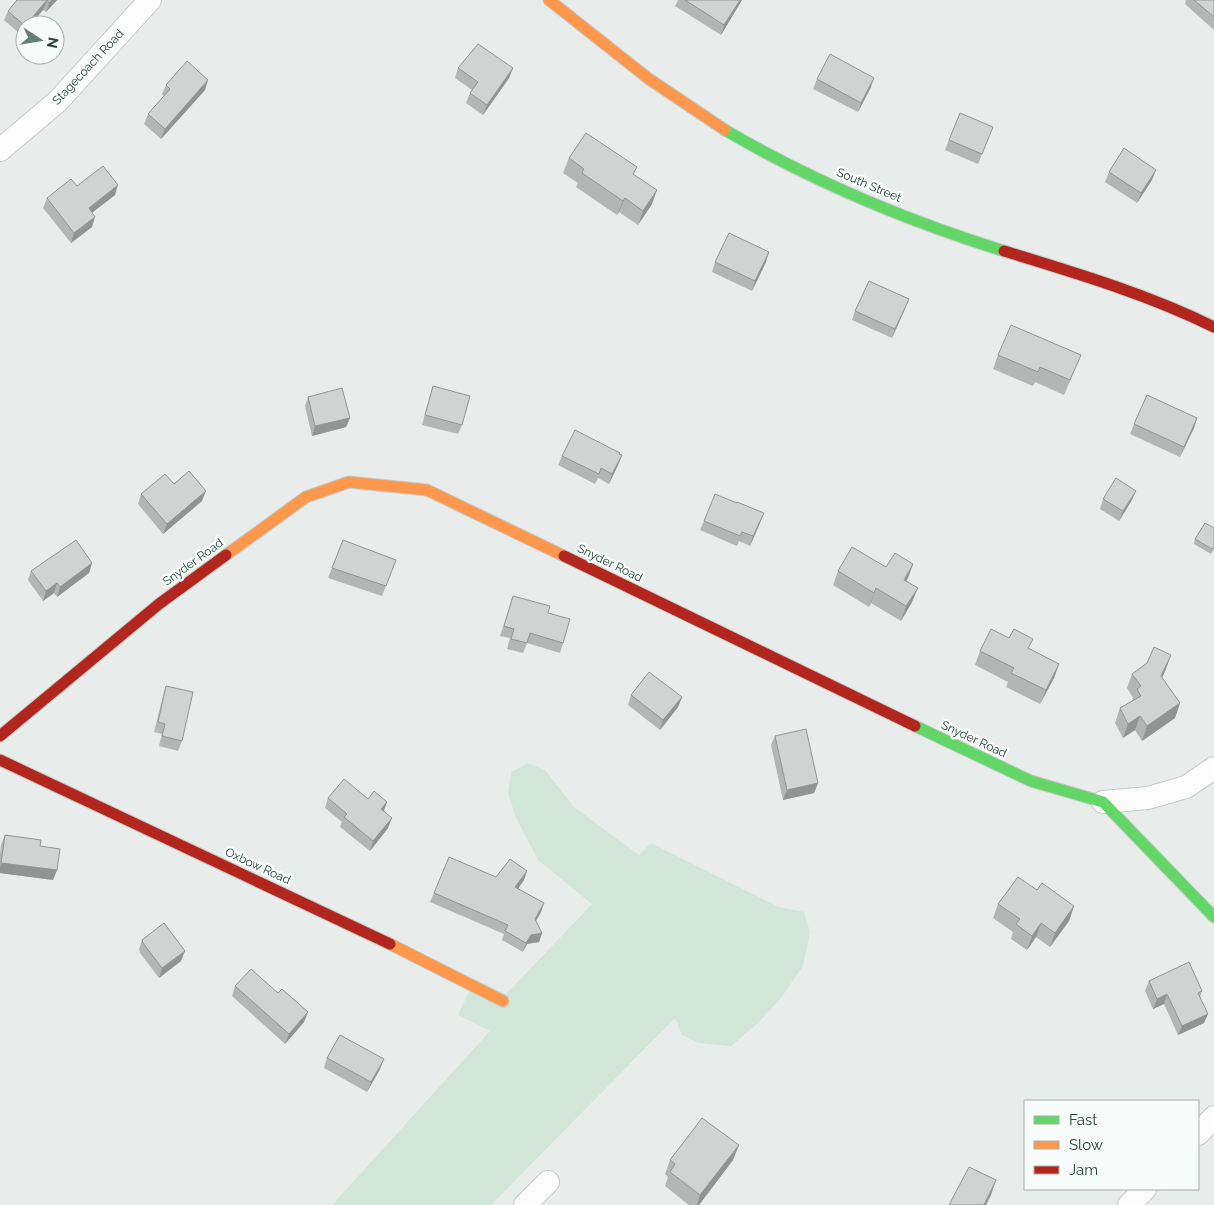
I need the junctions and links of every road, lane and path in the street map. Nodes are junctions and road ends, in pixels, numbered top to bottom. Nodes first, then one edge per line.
1 (150, 0) edge
2 (549, 0) edge
3 (5, 139) edge
4 (1214, 327) edge
5 (0, 736) edge
6 (0, 760) edge
7 (1214, 768) edge
8 (1103, 802) junction
9 (1214, 917) edge
10 (503, 1001) dead end
11 (1214, 1117) edge
12 (1199, 1133) edge
13 (548, 1182) dead end
14 (1144, 1190) edge
15 (525, 1205) edge
16 (1129, 1205) edge

1 - 3 street, Stagecoach Road
2 - 4 street, South Street
5 - 8 street, Snyder Road
6 - 10 street, Oxbow Road
7 - 8 street
8 - 9 street, Snyder Road
11 - 12 street
13 - 15 street
14 - 16 street

